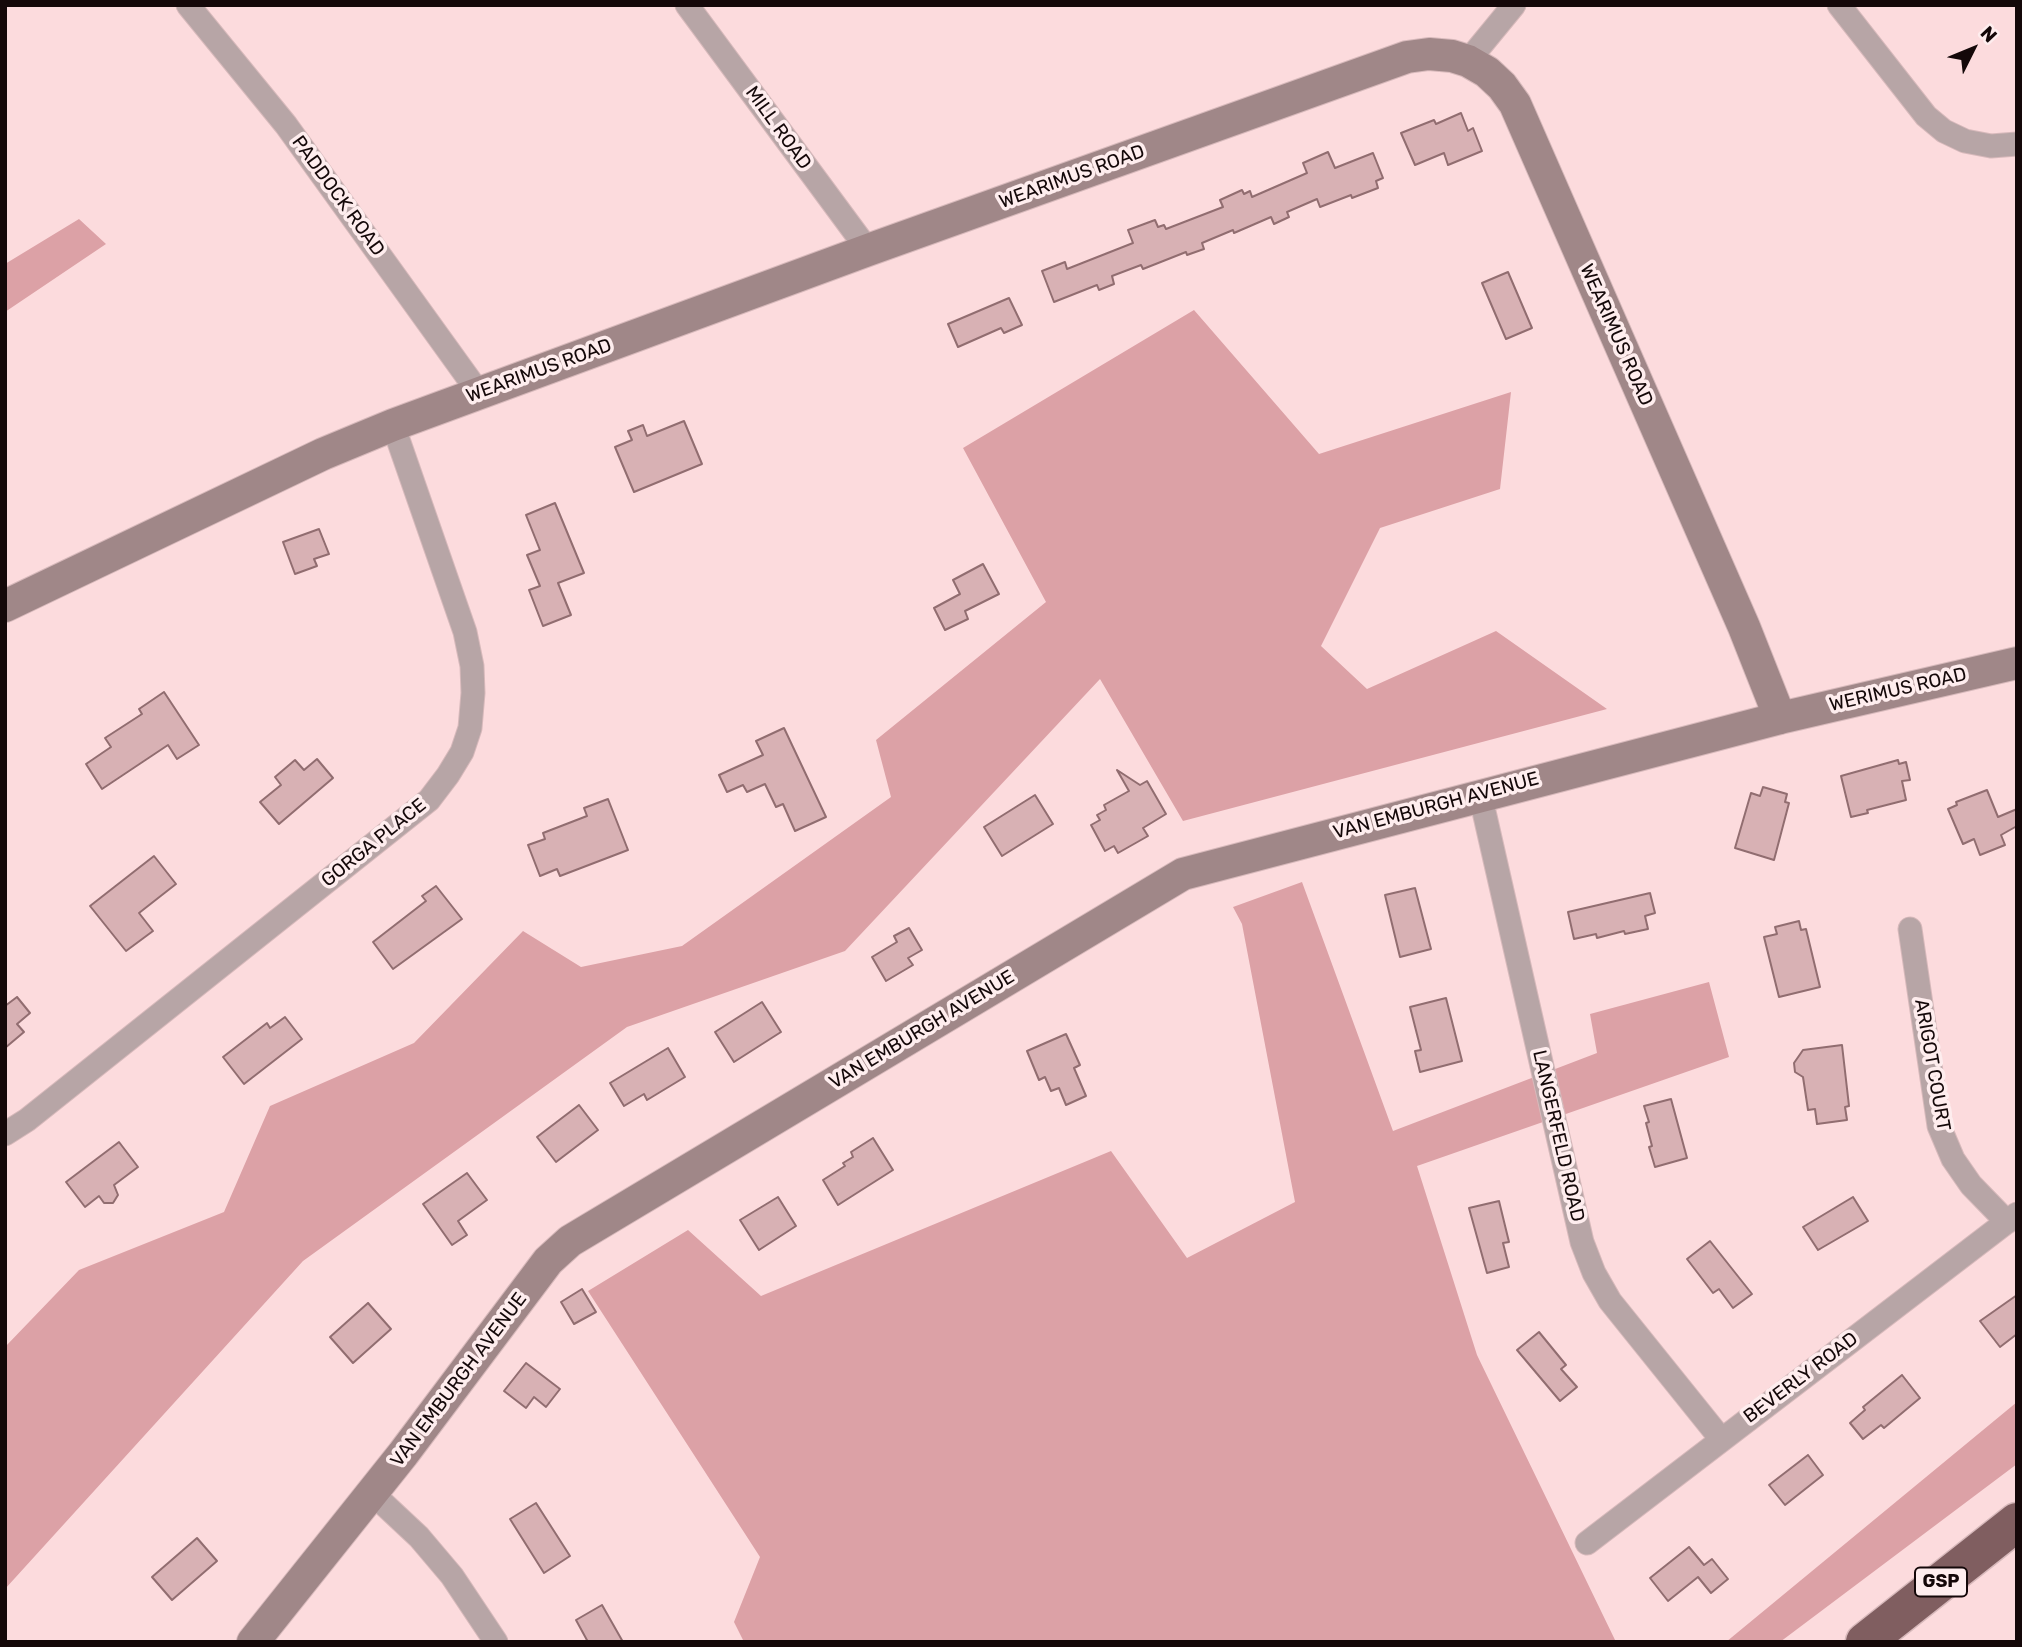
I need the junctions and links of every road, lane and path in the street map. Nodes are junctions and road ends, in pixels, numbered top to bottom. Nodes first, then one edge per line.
1 (187, 5) edge
2 (687, 5) edge
3 (1514, 5) edge
4 (1839, 5) edge
5 (1468, 61) junction
6 (2017, 144) edge
7 (868, 250) junction
8 (479, 393) junction
9 (393, 425) junction
10 (5, 606) edge
11 (2017, 663) edge
12 (1780, 718) junction
13 (1480, 794) junction
14 (1910, 929) dead end
15 (5, 1134) edge
16 (2012, 1218) edge
17 (1721, 1439) junction
18 (372, 1493) junction
19 (2017, 1522) edge
20 (1587, 1543) dead end
21 (253, 1642) edge
22 (496, 1642) edge
23 (1865, 1642) edge

1 - 8 street, PADDOCK ROAD
2 - 7 street, MILL ROAD
3 - 5 street
4 - 6 street
5 - 7 street, WEARIMUS ROAD
5 - 12 street, WEARIMUS ROAD
7 - 8 street, WEARIMUS ROAD
8 - 9 street, WEARIMUS ROAD
9 - 10 street, WEARIMUS ROAD
9 - 15 street, GORGA PLACE
11 - 12 street, WERIMUS ROAD
12 - 13 street, VAN EMBURGH AVENUE
13 - 17 street, LANGERFELD ROAD
13 - 18 street, VAN EMBURGH AVENUE
14 - 16 street, ARIGOT COURT
16 - 17 street, BEVERLY ROAD
17 - 20 street, BEVERLY ROAD
18 - 21 street, VAN EMBURGH AVENUE
18 - 22 street
19 - 23 highway, GSP

